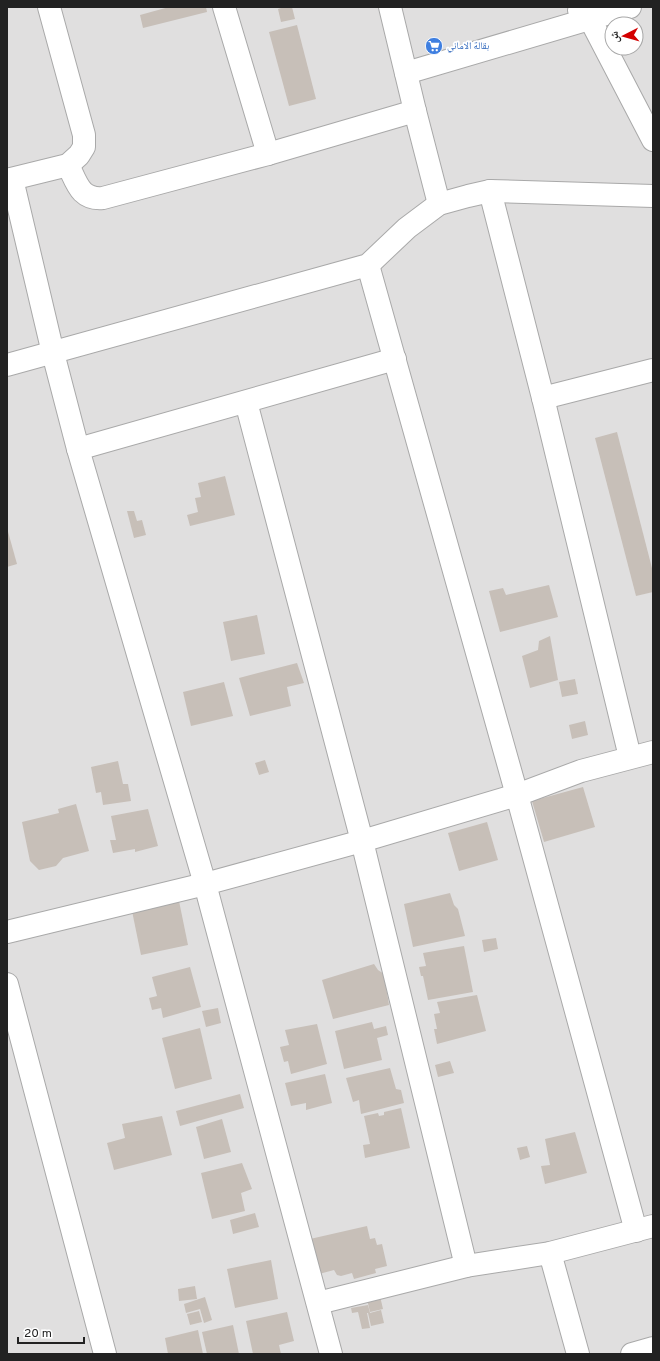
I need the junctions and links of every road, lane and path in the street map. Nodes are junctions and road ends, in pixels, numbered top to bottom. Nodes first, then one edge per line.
1 (49, 7) edge
2 (224, 7) edge
3 (390, 7) edge
4 (630, 7) edge
5 (583, 13) edge
6 (406, 72) junction
7 (415, 111) junction
8 (653, 140) edge
9 (268, 154) junction
10 (68, 165) junction
11 (10, 179) edge
12 (490, 191) junction
13 (653, 196) edge
14 (440, 204) junction
15 (368, 265) junction
16 (53, 352) junction
17 (395, 359) junction
18 (7, 365) edge
19 (653, 370) edge
20 (543, 398) junction
21 (246, 402) junction
22 (78, 449) junction
23 (653, 752) edge
24 (630, 757) junction
25 (517, 795) junction
26 (362, 841) junction
27 (205, 884) junction
28 (7, 932) edge
29 (7, 984) edge
30 (644, 1229) edge
31 (550, 1253) junction
32 (466, 1266) junction
33 (318, 1303) junction
34 (653, 1348) edge
35 (105, 1354) edge
36 (331, 1354) edge
37 (578, 1354) edge
38 (632, 1354) edge

1 - 10 street
2 - 9 street
3 - 6 street
4 - 5 street
5 - 6 street
5 - 8 street
6 - 7 street
7 - 9 street
7 - 14 street
9 - 10 street
10 - 11 street
11 - 16 street
12 - 13 street
12 - 14 street
12 - 20 street
14 - 15 street
15 - 16 street
15 - 17 street
16 - 18 street
16 - 22 street
17 - 21 street
17 - 25 street
19 - 20 street
20 - 24 street
21 - 22 street
21 - 26 street
22 - 27 street
23 - 24 street
24 - 25 street
25 - 26 street
25 - 30 street
26 - 27 street
26 - 32 street
27 - 28 street
27 - 33 street
29 - 35 street
30 - 31 street
31 - 32 street
31 - 37 street
32 - 33 street
33 - 36 street
34 - 38 street

